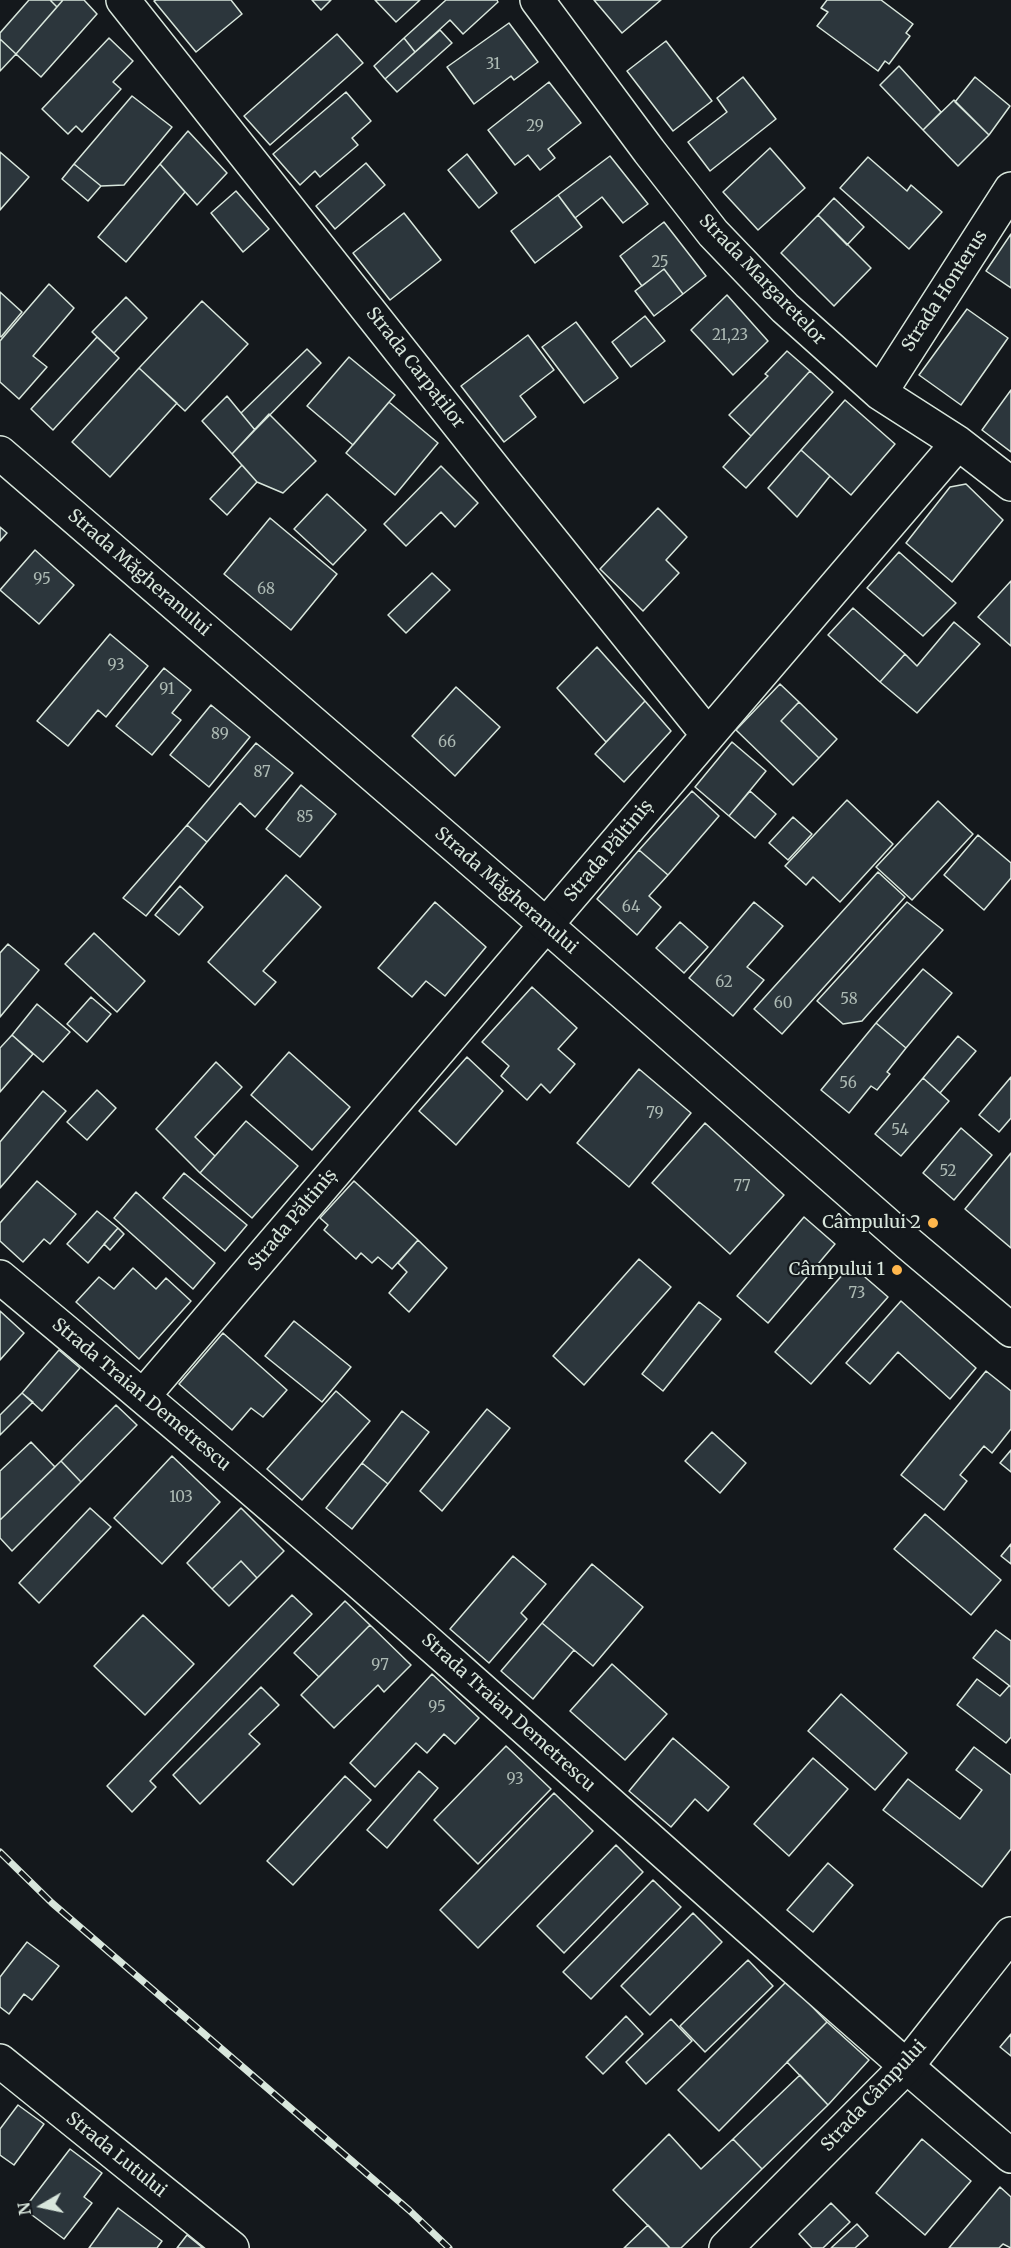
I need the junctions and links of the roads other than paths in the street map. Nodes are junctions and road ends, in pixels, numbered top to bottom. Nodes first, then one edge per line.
1 (123, 0) edge
2 (537, 0) edge
3 (1011, 189) edge
4 (880, 393) junction
5 (958, 443) junction
6 (0, 453) edge
7 (1011, 484) edge
8 (708, 735) junction
9 (546, 925) junction
10 (0, 1276) edge
11 (1011, 1330) edge
12 (144, 1395) junction
13 (1011, 1934) edge
14 (0, 2061) edge
15 (906, 2067) junction
16 (1011, 2156) edge
17 (232, 2248) edge
18 (726, 2248) edge

1 - 8 street, Strada Carpaților
2 - 4 street, Strada Margaretelor
3 - 4 street, Strada Honterus
4 - 5 street, Strada Margaretelor
5 - 7 street, Strada Margaretelor
5 - 8 street, Strada Păltiniș
6 - 9 street, Strada Măgheranului
8 - 9 street, Strada Păltiniș
9 - 11 street, Strada Măgheranului
9 - 12 street, Strada Păltiniș
10 - 12 street, Strada Traian Demetrescu
12 - 15 street, Strada Traian Demetrescu
13 - 15 street, Strada Câmpului
14 - 17 street, Strada Lutului
15 - 16 street, Strada Traian Demetrescu
15 - 18 street, Strada Câmpului

